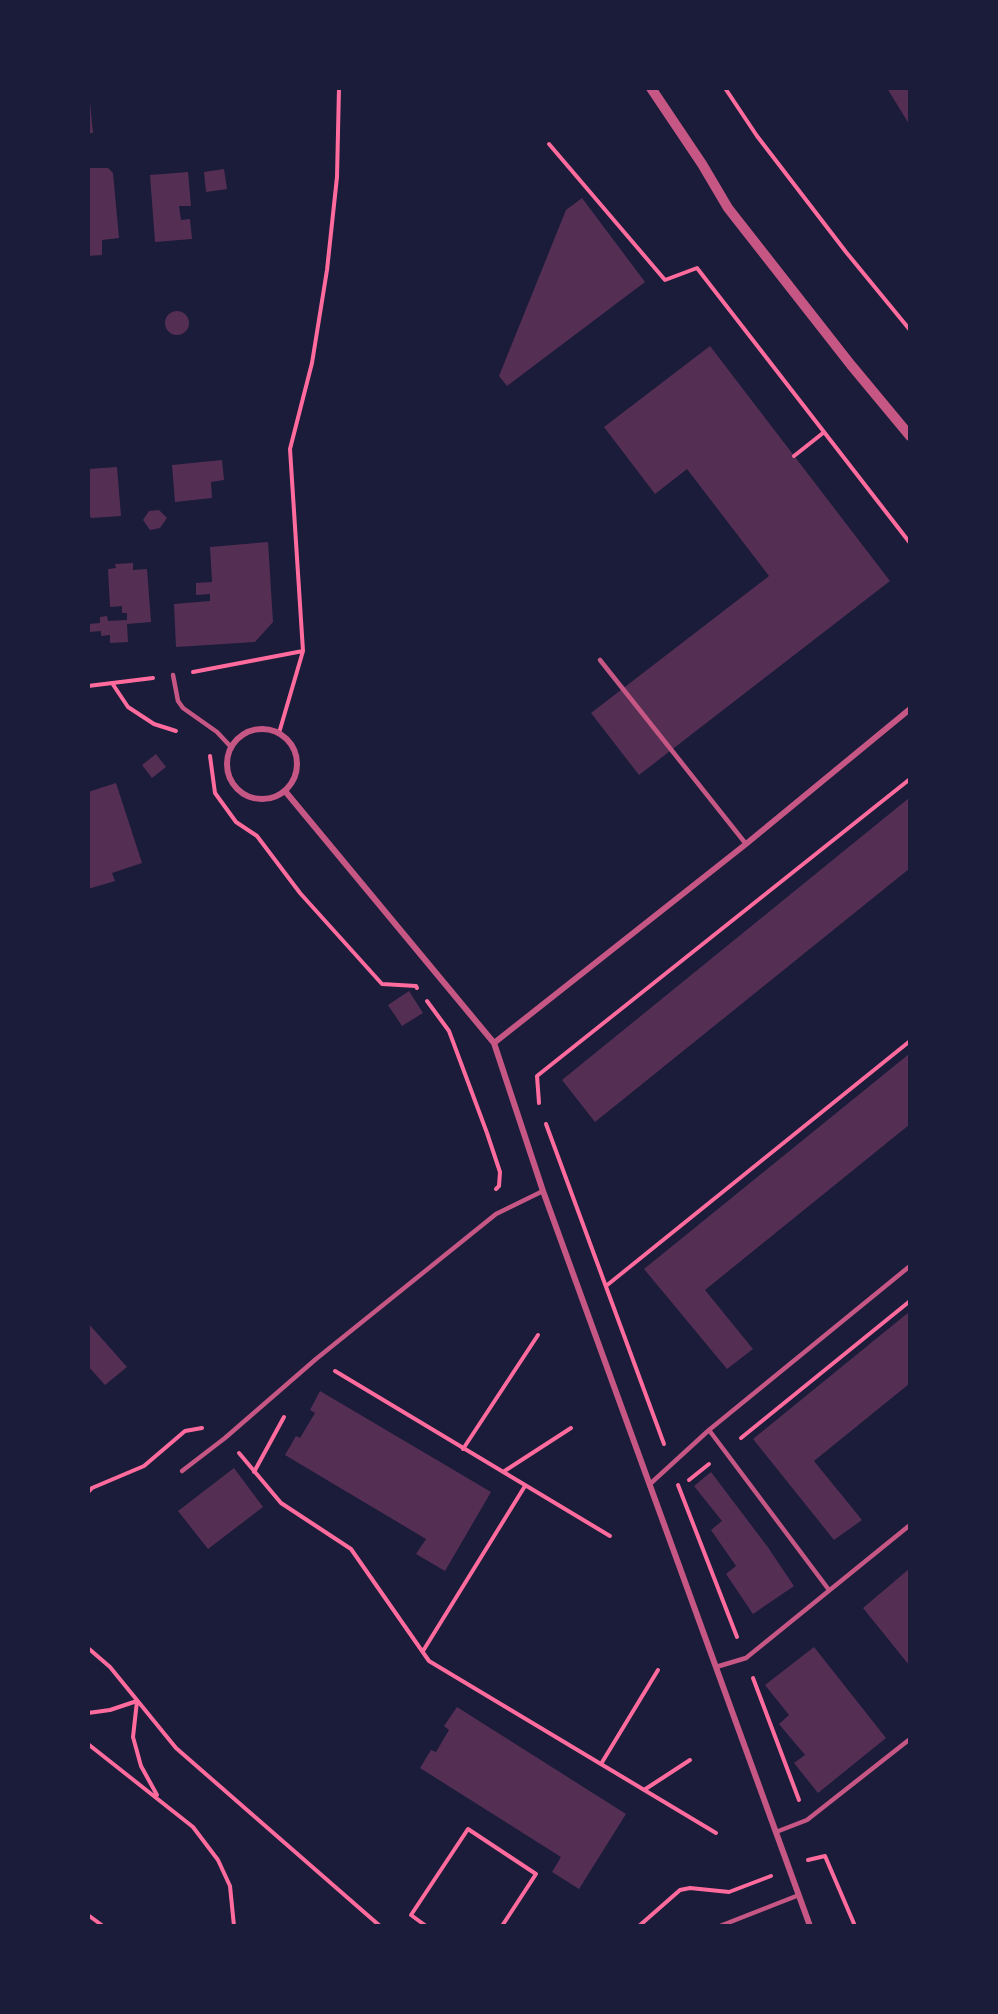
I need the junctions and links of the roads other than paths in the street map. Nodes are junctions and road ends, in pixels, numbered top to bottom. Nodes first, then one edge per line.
1 (651, 88) edge
2 (909, 436) edge
3 (600, 660) dead end
4 (173, 675) road end
5 (909, 709) edge
6 (231, 747) junction
7 (285, 791) junction
8 (746, 844) junction
9 (494, 1043) junction
10 (543, 1191) junction
11 (909, 1266) edge
12 (709, 1431) junction
13 (182, 1471) dead end
14 (650, 1484) junction
15 (909, 1525) edge
16 (829, 1590) junction
17 (716, 1667) junction
18 (909, 1739) edge
19 (776, 1832) junction
20 (799, 1895) junction
21 (720, 1926) edge
22 (810, 1926) edge

1 - 2 street
3 - 8 lane
4 - 6 lane
5 - 8 street
6 - 7 street
6 - 7 street
7 - 9 street
8 - 9 street
9 - 10 street
10 - 13 lane
10 - 14 street
11 - 12 lane
12 - 14 lane
12 - 16 lane
14 - 17 street
15 - 16 lane
16 - 17 lane
17 - 19 street
18 - 19 lane
19 - 20 street
20 - 21 lane
20 - 22 street

